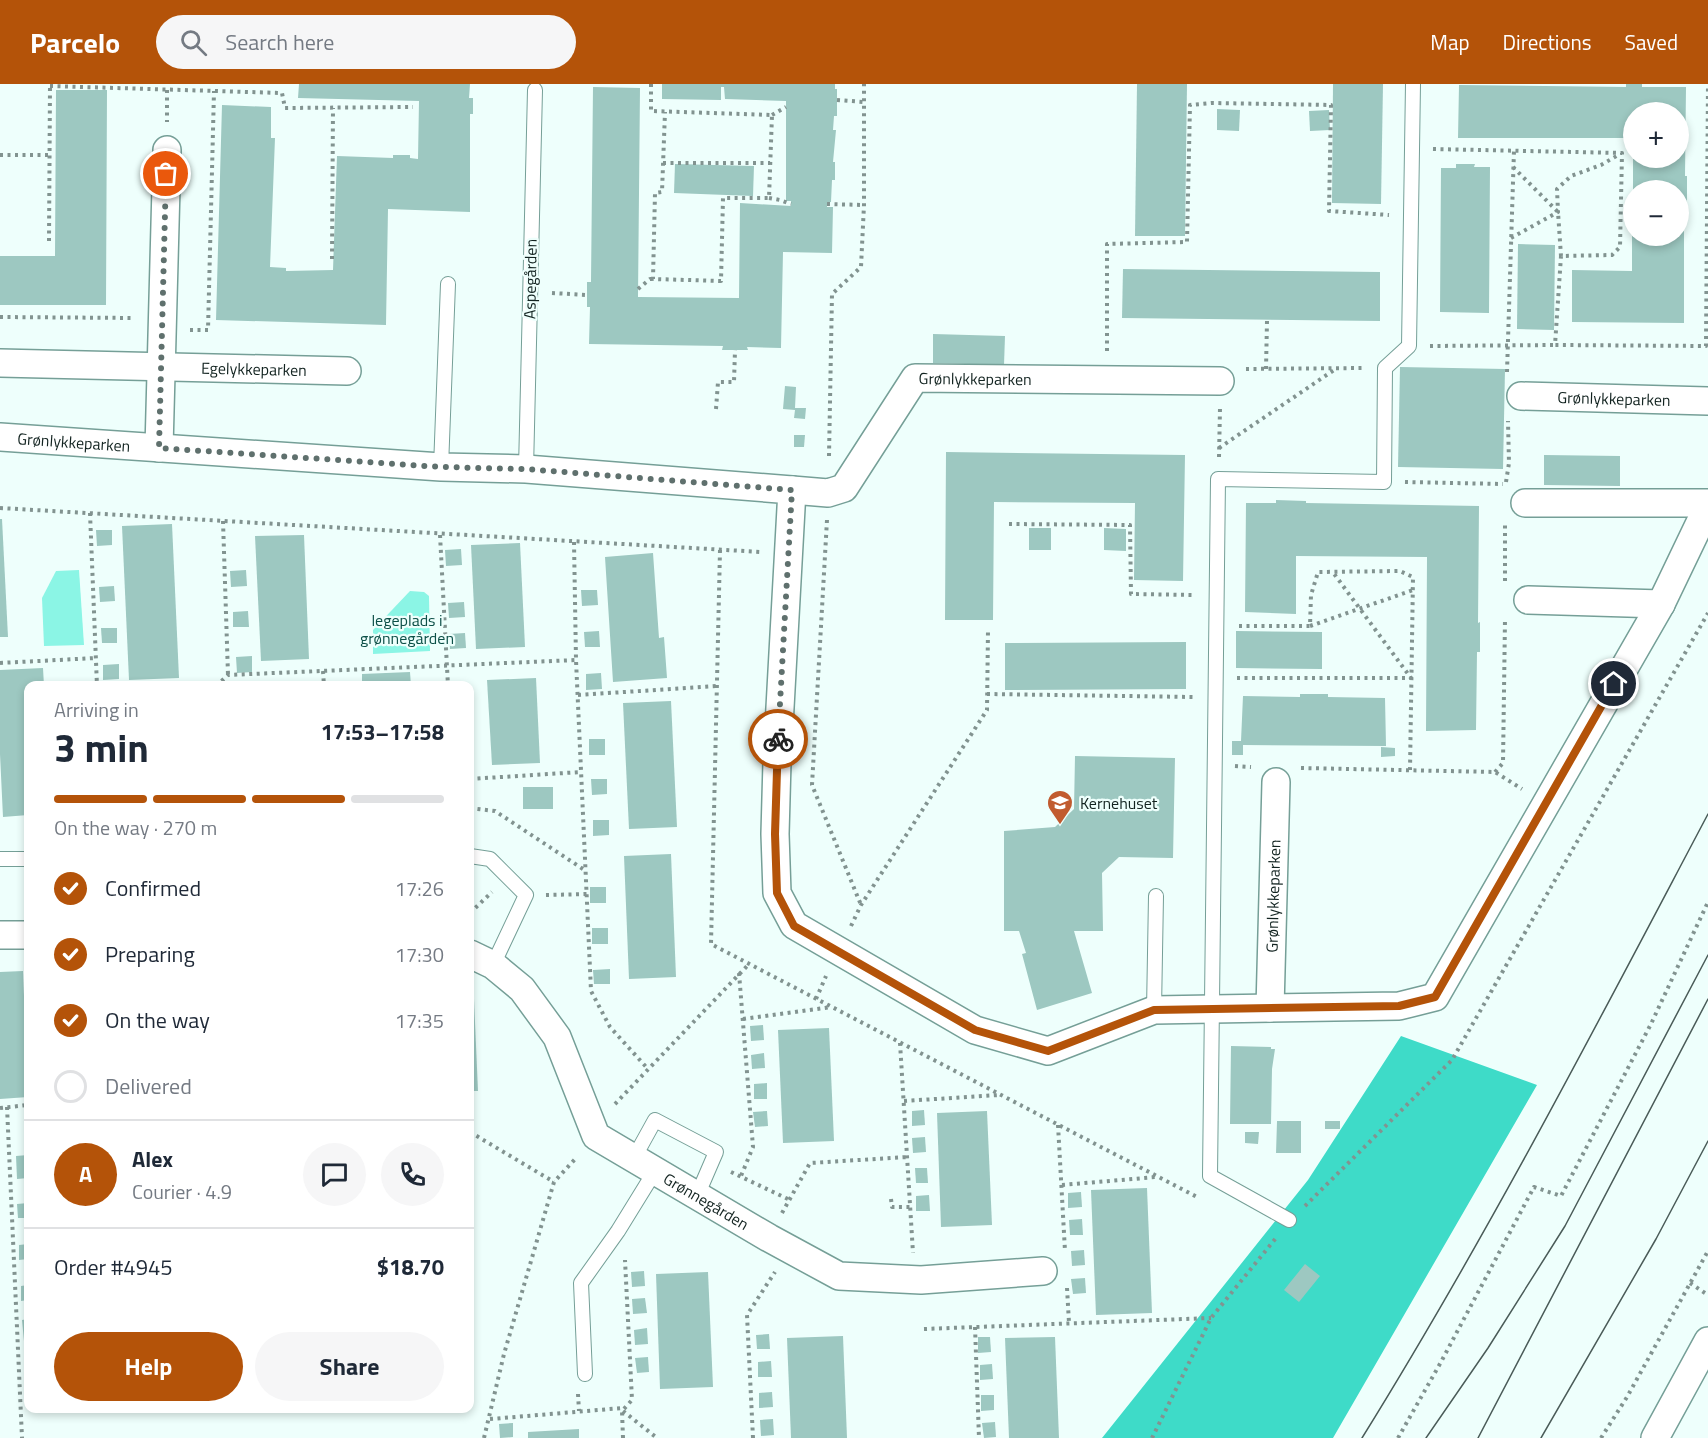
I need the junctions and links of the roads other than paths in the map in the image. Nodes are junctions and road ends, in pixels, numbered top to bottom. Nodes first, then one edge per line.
1 (1413, 84) edge
2 (535, 90) dead end
3 (167, 150) dead end
4 (448, 284) dead end
5 (0, 363) edge
6 (161, 367) junction
7 (347, 371) dead end
8 (1220, 381) road end
9 (1512, 396) road end
10 (1708, 401) edge
11 (0, 437) edge
12 (159, 448) junction
13 (441, 467) junction
14 (525, 469) junction
15 (792, 490) junction
16 (1512, 504) road end
17 (1708, 505) edge
18 (1517, 595) road end
19 (1661, 604) junction
20 (1276, 772) road end
21 (474, 857) edge
22 (0, 859) edge
23 (24, 860) edge
24 (1156, 896) dead end
25 (0, 935) edge
26 (24, 935) edge
27 (474, 956) edge
28 (494, 965) junction
29 (1270, 1008) junction
30 (1212, 1009) junction
31 (1154, 1010) junction
32 (644, 1165) junction
33 (697, 1196) junction
34 (1289, 1220) road end
35 (1058, 1272) road end
36 (1708, 1341) edge
37 (585, 1374) dead end
38 (1655, 1438) edge

1 - 30 lane
2 - 14 lane, Aspegården
3 - 6 street
4 - 13 lane
5 - 6 street, Egelykkeparken
6 - 7 street, Egelykkeparken
6 - 12 street
8 - 15 street, Grønlykkeparken
9 - 10 street, Grønlykkeparken
11 - 12 street, Grønlykkeparken
12 - 13 street, Grønlykkeparken
13 - 14 street, Grønlykkeparken
14 - 15 street, Grønlykkeparken
15 - 31 street
16 - 17 street
17 - 19 street
18 - 19 street
19 - 29 street
20 - 29 street, Grønlykkeparken
21 - 28 lane
22 - 23 lane
24 - 31 lane
25 - 26 street
27 - 28 street
28 - 32 street, Grønnegården
29 - 30 street
30 - 31 street
30 - 34 lane
32 - 33 street, Grønnegården
32 - 33 lane
32 - 37 lane
33 - 35 street, Grønnegården
36 - 38 street

